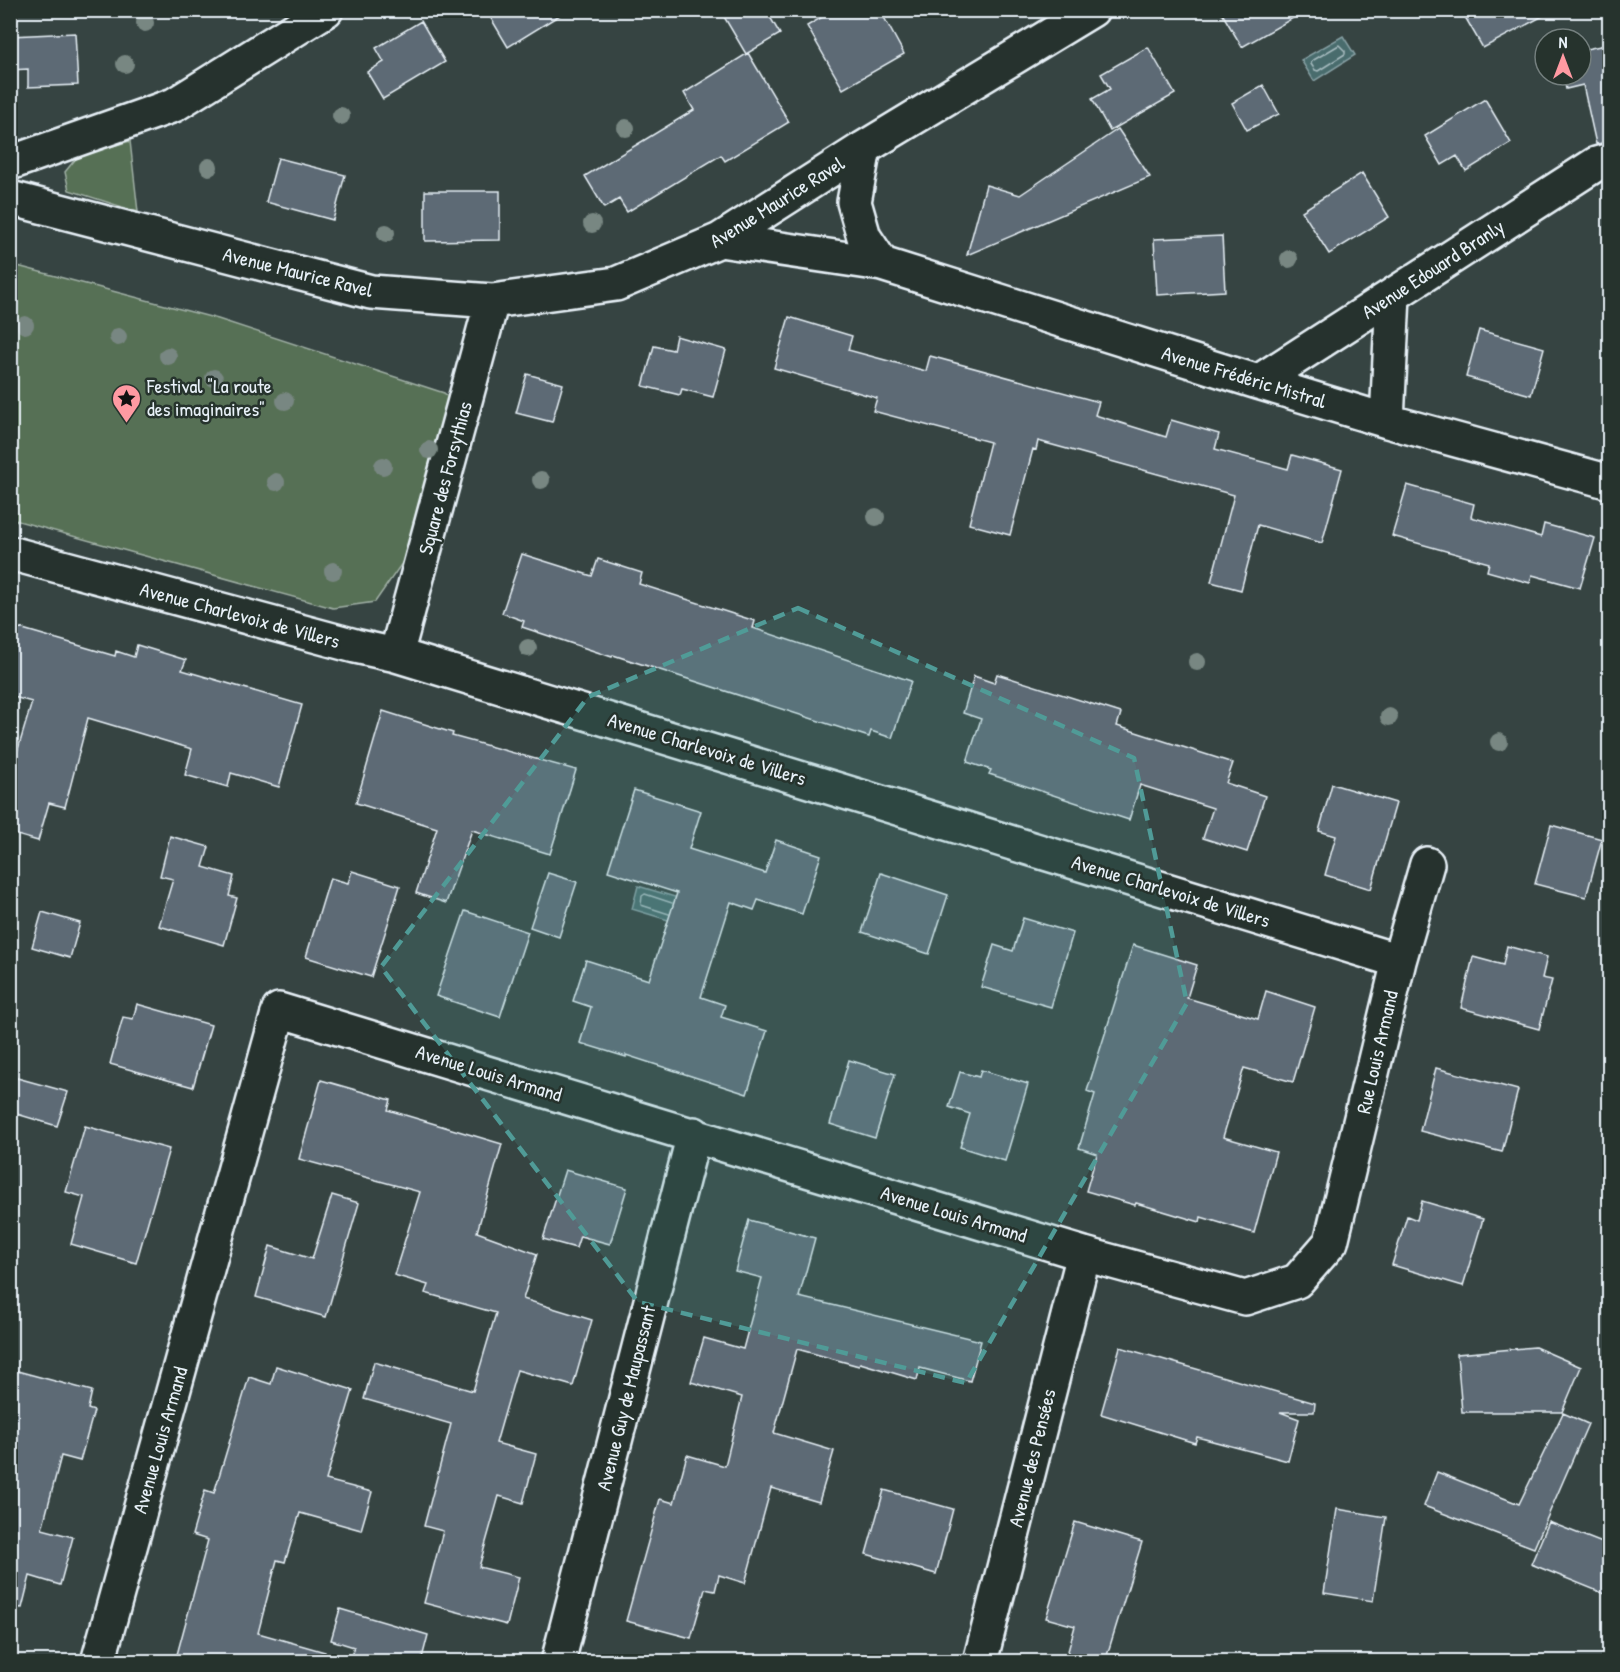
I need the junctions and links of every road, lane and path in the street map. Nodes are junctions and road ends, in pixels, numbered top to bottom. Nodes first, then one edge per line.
1 (326, 10) edge
2 (1092, 10) edge
3 (864, 148) junction
4 (1610, 160) edge
5 (10, 164) edge
6 (10, 198) edge
7 (720, 240) junction
8 (882, 264) junction
9 (1393, 295) junction
10 (492, 301) junction
11 (1258, 382) junction
12 (1387, 421) junction
13 (1610, 482) edge
14 (10, 553) edge
15 (396, 655) junction
16 (1427, 864) dead end
17 (1399, 961) junction
18 (694, 1134) junction
19 (1331, 1242) joint
20 (1084, 1254) junction
21 (98, 1662) edge
22 (558, 1662) edge
23 (981, 1662) edge

1 - 5 street
2 - 3 street, Avenue Maurice Ravel
3 - 7 street, Avenue Maurice Ravel
3 - 8 street
4 - 9 street, Avenue Edouard Branly
6 - 10 street, Avenue Maurice Ravel
7 - 8 street, Avenue Frédéric Mistral
7 - 10 street, Avenue Maurice Ravel
8 - 11 street, Avenue Frédéric Mistral
9 - 11 street, Avenue Edouard Branly
9 - 12 street
10 - 15 street, Square des Forsythias
11 - 12 street, Avenue Frédéric Mistral
12 - 13 street, Avenue Frédéric Mistral
14 - 15 street, Avenue Charlevoix de Villers
15 - 17 street, Avenue Charlevoix de Villers
16 - 17 street, Rue Louis Armand
17 - 19 street, Rue Louis Armand
18 - 20 street, Avenue Louis Armand
18 - 21 street, Avenue Louis Armand
18 - 22 street, Avenue Guy de Maupassant
19 - 20 street, Avenue Louis Armand
20 - 23 street, Avenue des Pensées

